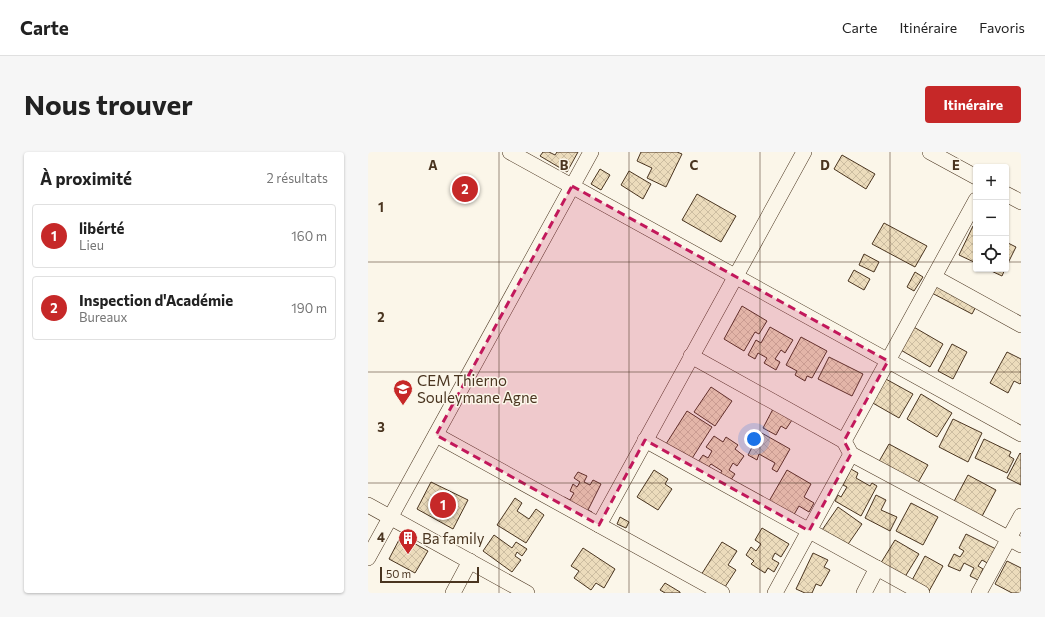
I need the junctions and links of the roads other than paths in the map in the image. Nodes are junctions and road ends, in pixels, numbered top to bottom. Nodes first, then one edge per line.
1 (510, 152) edge
2 (591, 152) edge
3 (804, 152) edge
4 (930, 152) edge
5 (973, 176) edge
6 (572, 186) junction
7 (1009, 196) edge
8 (1021, 202) edge
9 (973, 205) edge
10 (735, 276) junction
11 (934, 276) junction
12 (1021, 324) edge
13 (691, 356) junction
14 (888, 361) junction
15 (1021, 434) edge
16 (436, 435) junction
17 (645, 440) junction
18 (847, 447) junction
19 (368, 505) edge
20 (1021, 516) edge
21 (390, 518) junction
22 (599, 525) junction
23 (810, 531) junction
24 (1014, 542) edge
25 (368, 558) edge
26 (470, 561) junction
27 (877, 568) junction
28 (452, 593) edge
29 (527, 593) edge
30 (722, 593) edge
31 (775, 593) edge
32 (864, 593) edge
33 (922, 593) edge
34 (979, 593) edge

1 - 6 street
2 - 6 street
3 - 10 street
4 - 5 street
6 - 10 street
6 - 16 street
7 - 8 street
9 - 11 street
10 - 13 street
10 - 14 street
11 - 12 street
11 - 14 street
13 - 17 street
13 - 18 street
14 - 15 street
14 - 18 street
16 - 21 street
16 - 22 street
17 - 22 street
17 - 23 street
18 - 23 street
18 - 24 street
19 - 21 street
20 - 24 street
21 - 25 street
21 - 26 street
22 - 30 street
23 - 27 street
23 - 31 street
24 - 34 street
26 - 28 street
26 - 29 street
27 - 32 street
27 - 33 street

